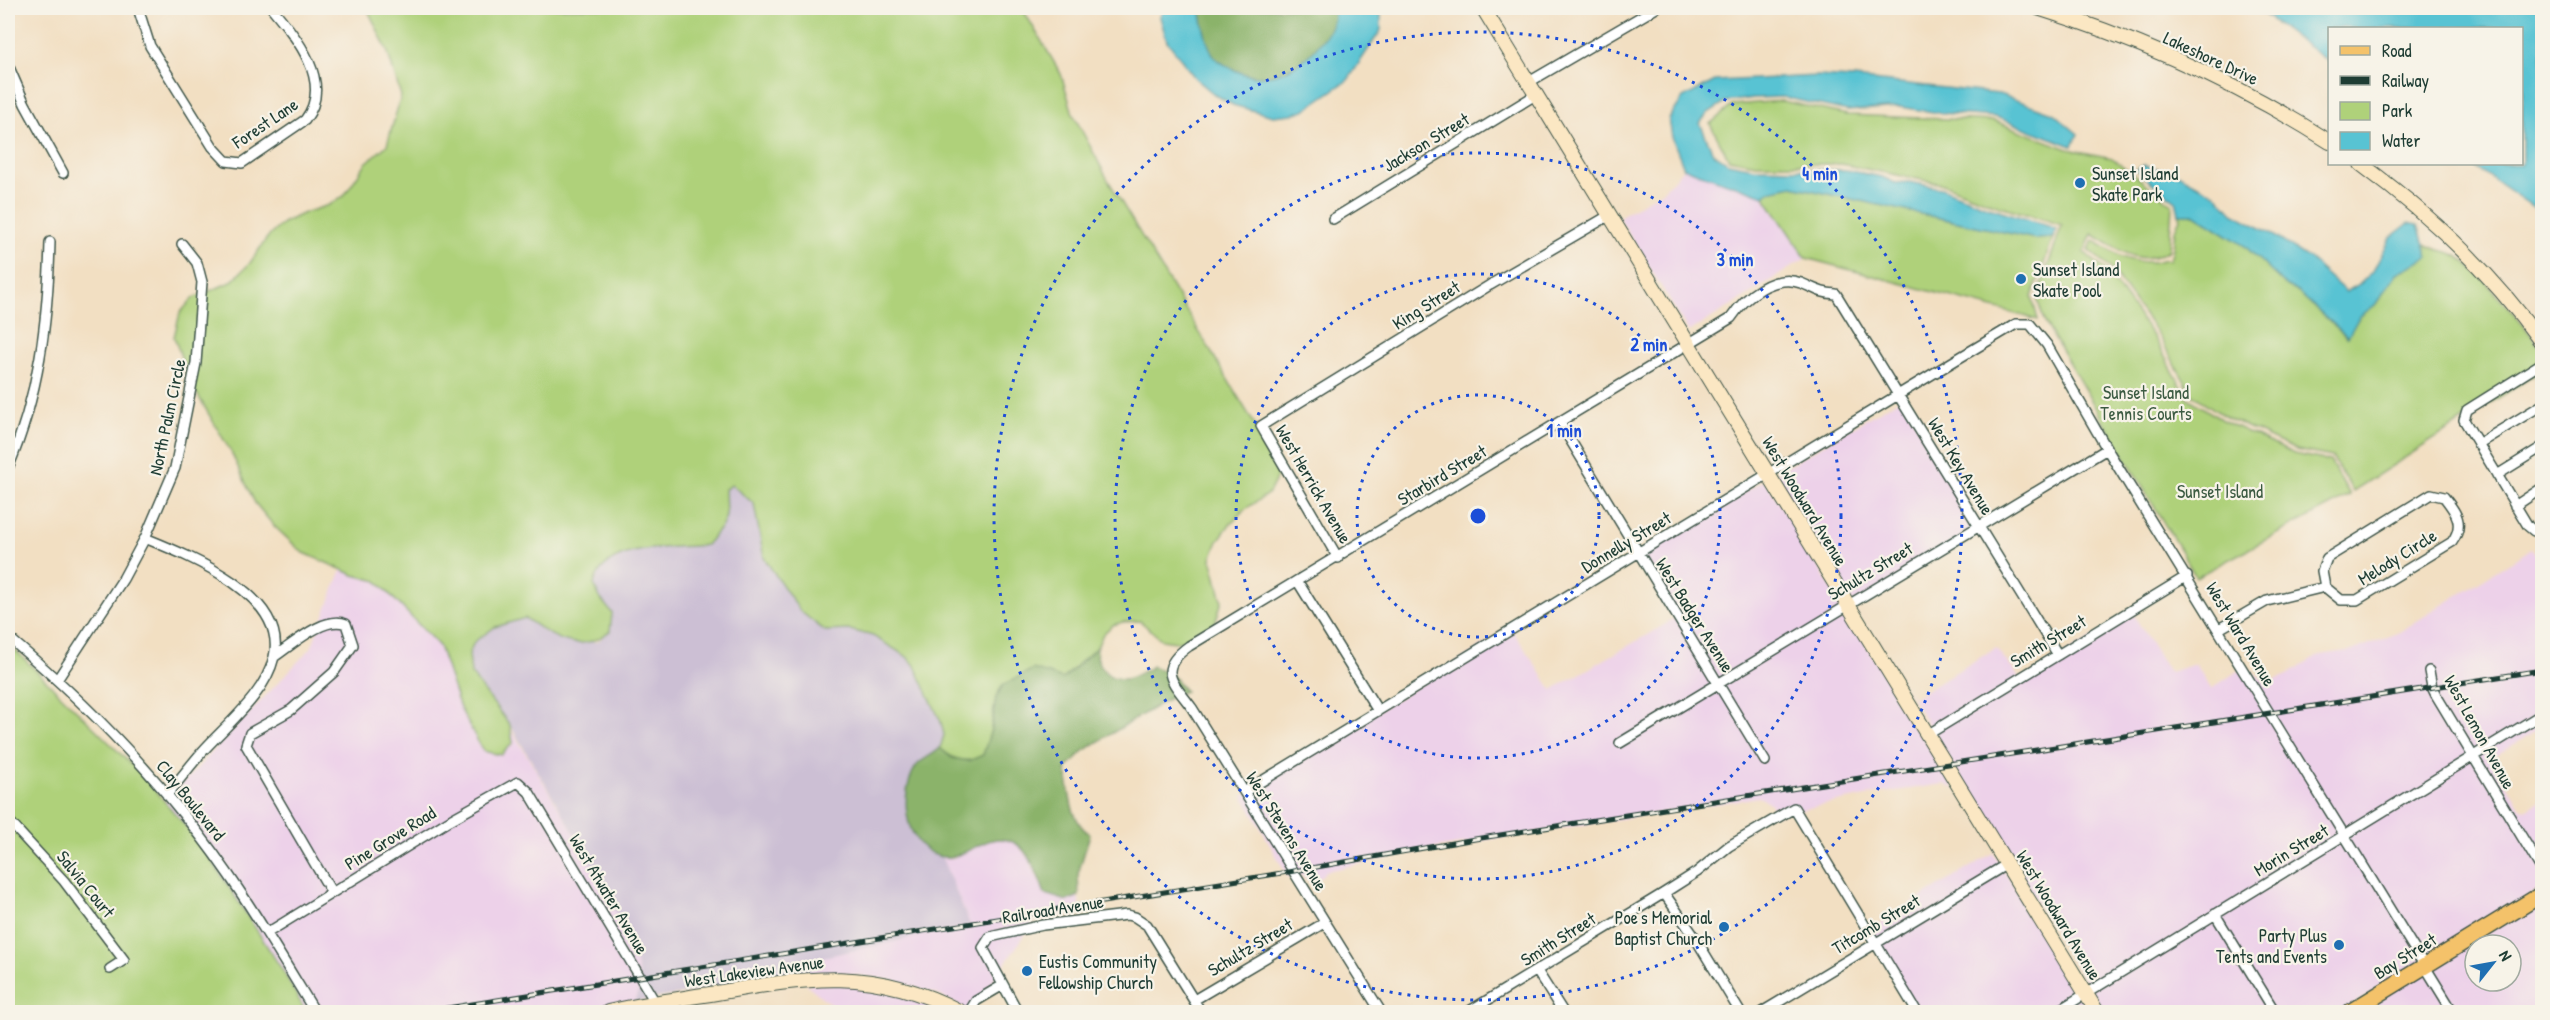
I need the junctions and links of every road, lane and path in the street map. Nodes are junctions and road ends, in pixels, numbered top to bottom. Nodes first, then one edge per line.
1 (138, 8) edge
2 (272, 8) edge
3 (1483, 8) edge
4 (1656, 8) edge
5 (2038, 8) edge
6 (8, 65) edge
7 (1529, 82) junction
8 (1537, 94) junction
9 (2328, 141) edge
10 (2362, 165) edge
11 (63, 173) dead end
12 (1610, 215) junction
13 (1333, 219) dead end
14 (50, 242) dead end
15 (182, 244) dead end
16 (1836, 294) joint
17 (2026, 323) joint
18 (2542, 343) edge
19 (1689, 344) junction
20 (2542, 363) edge
21 (1899, 395) junction
22 (2542, 405) edge
23 (1560, 423) junction
24 (1261, 426) joint
25 (2478, 444) junction
26 (2542, 447) edge
27 (2107, 449) junction
28 (8, 468) edge
29 (1769, 475) junction
30 (2497, 475) junction
31 (2542, 488) edge
32 (2515, 506) junction
33 (1978, 526) junction
34 (2542, 531) edge
35 (145, 538) junction
36 (1638, 554) junction
37 (1338, 558) junction
38 (2187, 576) junction
39 (1298, 582) junction
40 (2325, 588) junction
41 (1848, 605) junction
42 (2219, 629) junction
43 (8, 637) edge
44 (2058, 655) junction
45 (274, 657) junction
46 (1170, 665) joint
47 (2429, 671) dead end
48 (57, 680) junction
49 (1718, 684) junction
50 (1378, 711) junction
51 (2542, 714) edge
52 (1927, 735) junction
53 (1620, 743) dead end
54 (2473, 756) junction
55 (1766, 761) dead end
56 (529, 792) joint
57 (1244, 792) junction
58 (167, 795) junction
59 (8, 820) edge
60 (2346, 837) junction
61 (2007, 864) junction
62 (2542, 870) edge
63 (332, 893) junction
64 (1664, 893) junction
65 (2542, 894) edge
66 (2214, 914) junction
67 (1324, 923) junction
68 (267, 933) junction
69 (1876, 943) junction
70 (2424, 967) junction
71 (110, 969) dead end
72 (1537, 971) junction
73 (1004, 985) junction
74 (2086, 994) junction
75 (1194, 1000) junction
76 (657, 1008) edge
77 (315, 1012) edge
78 (608, 1012) edge
79 (961, 1012) edge
80 (969, 1012) edge
81 (1018, 1012) edge
82 (1201, 1012) edge
83 (1380, 1012) edge
84 (1468, 1012) edge
85 (1563, 1012) edge
86 (1740, 1012) edge
87 (1762, 1012) edge
88 (1917, 1012) edge
89 (2056, 1012) edge
90 (2097, 1012) edge
91 (2275, 1012) edge
92 (2350, 1012) edge
93 (2453, 1012) edge

1 - 2 street, Forest Lane
3 - 7 street, West Woodward Avenue
4 - 7 street
5 - 9 street, Lakeshore Drive
6 - 11 street
7 - 8 street, West Woodward Avenue
8 - 12 street, West Woodward Avenue
8 - 13 street, Jackson Street
10 - 18 street
12 - 19 street, West Woodward Avenue
12 - 24 street, King Street
14 - 28 street
15 - 35 street, North Palm Circle
16 - 19 street, Starbird Street
16 - 21 street, West Key Avenue
17 - 21 street, Donnelly Street
17 - 27 street, West Ward Avenue
19 - 23 street, Starbird Street
19 - 29 street, West Woodward Avenue
20 - 25 street
21 - 29 street, Donnelly Street
21 - 33 street, West Key Avenue
22 - 25 street
23 - 36 street, West Badger Avenue
23 - 37 street, Starbird Street
24 - 37 street, West Herrick Avenue
25 - 30 street
26 - 30 street
27 - 33 street, Schultz Street
27 - 38 street, West Ward Avenue
29 - 36 street, Donnelly Street
29 - 41 street, West Woodward Avenue
30 - 32 street
31 - 32 street
32 - 34 street
33 - 41 street, Schultz Street
33 - 44 street, West Key Avenue
35 - 45 street
35 - 48 street, North Palm Circle
36 - 49 street, West Badger Avenue
36 - 50 street, Donnelly Street
37 - 39 street, Starbird Street
38 - 42 street, West Ward Avenue
38 - 44 street, Smith Street
39 - 46 street, Starbird Street
39 - 50 street
40 - 40 street, Melody Circle
40 - 42 street
41 - 49 street, Schultz Street
41 - 52 street, West Woodward Avenue
42 - 60 street, West Ward Avenue
43 - 48 street, Clay Boulevard
44 - 52 street, Smith Street
45 - 58 street
45 - 63 street
46 - 57 street, West Stevens Avenue
47 - 54 street, West Lemon Avenue
48 - 58 street, Clay Boulevard
49 - 53 street, Schultz Street
49 - 55 street, West Badger Avenue
50 - 57 street, Donnelly Street
51 - 54 street, Morin Street
52 - 61 street, West Woodward Avenue
54 - 60 street, Morin Street
54 - 62 street, West Lemon Avenue
56 - 63 street, Pine Grove Road
56 - 76 street, West Atwater Avenue
57 - 67 street, West Stevens Avenue
58 - 68 street, Clay Boulevard
59 - 71 street, Salvia Court
60 - 66 street, Morin Street
60 - 70 street, West Ward Avenue
61 - 69 street, Titcomb Street
61 - 74 street, West Woodward Avenue
63 - 68 street, Pine Grove Road
64 - 69 street, Smith Street
64 - 72 street, Smith Street
64 - 86 street
65 - 70 main road, Bay Street
66 - 74 street, Morin Street
66 - 91 street
67 - 75 street, Schultz Street
67 - 83 street, West Stevens Avenue
68 - 77 street, Clay Boulevard
69 - 87 street, Titcomb Street
69 - 88 street
70 - 92 main road, Bay Street
70 - 93 street, West Ward Avenue
72 - 84 street, Smith Street
72 - 85 street
73 - 75 street, Railroad Avenue
73 - 80 street
73 - 81 street, Railroad Avenue
74 - 89 street, Morin Street
74 - 90 street, West Woodward Avenue
75 - 82 street
76 - 78 street, West Lakeview Avenue
76 - 79 street, West Lakeview Avenue

